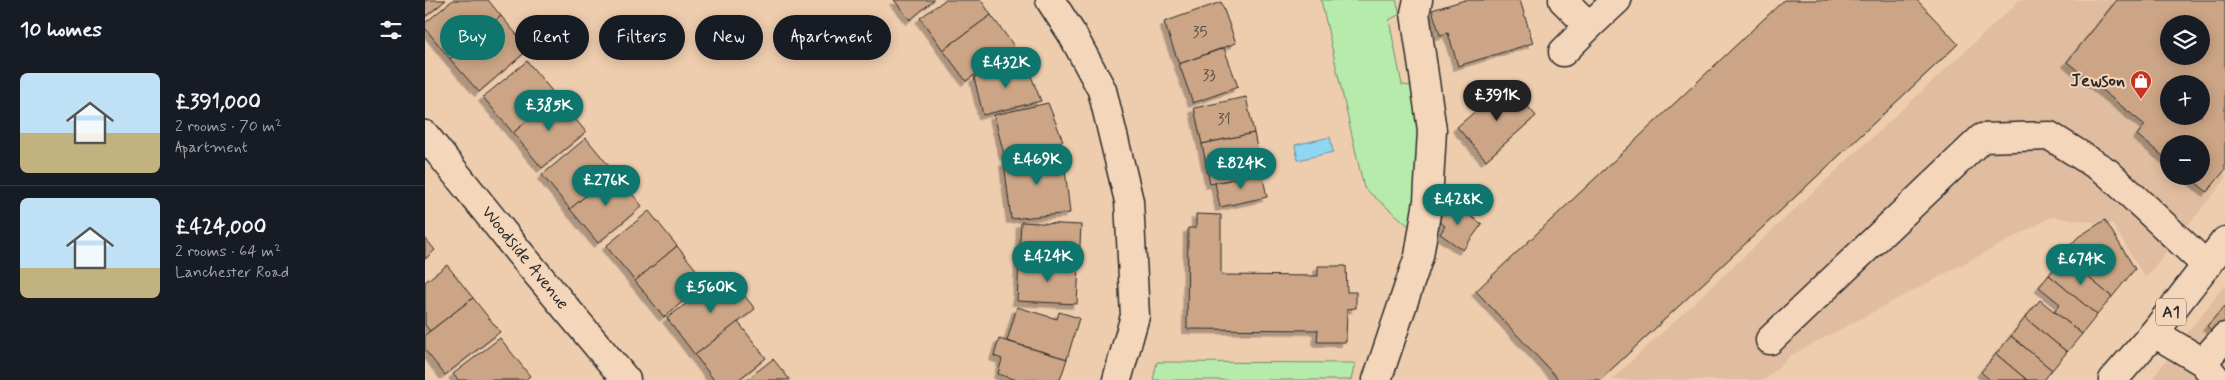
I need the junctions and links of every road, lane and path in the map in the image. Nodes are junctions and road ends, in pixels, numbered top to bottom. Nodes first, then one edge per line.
1 (1050, 0) edge
2 (1418, 0) edge
3 (1563, 0) edge
4 (1617, 0) edge
5 (1589, 26) junction
6 (1563, 52) dead end
7 (425, 135) edge
8 (2225, 241) edge
9 (2207, 266) junction
10 (2155, 333) junction
11 (2225, 337) edge
12 (1770, 340) dead end
13 (2210, 371) edge
14 (626, 380) edge
15 (1117, 380) edge
16 (1377, 380) edge
17 (2113, 380) edge

1 - 15 main road
2 - 16 main road
3 - 5 main road
4 - 5 main road
5 - 6 main road
7 - 14 main road, Woodside Avenue
8 - 9 main road, A1
9 - 10 main road, A1
9 - 12 main road
10 - 13 main road
10 - 17 main road, A1
11 - 13 main road

